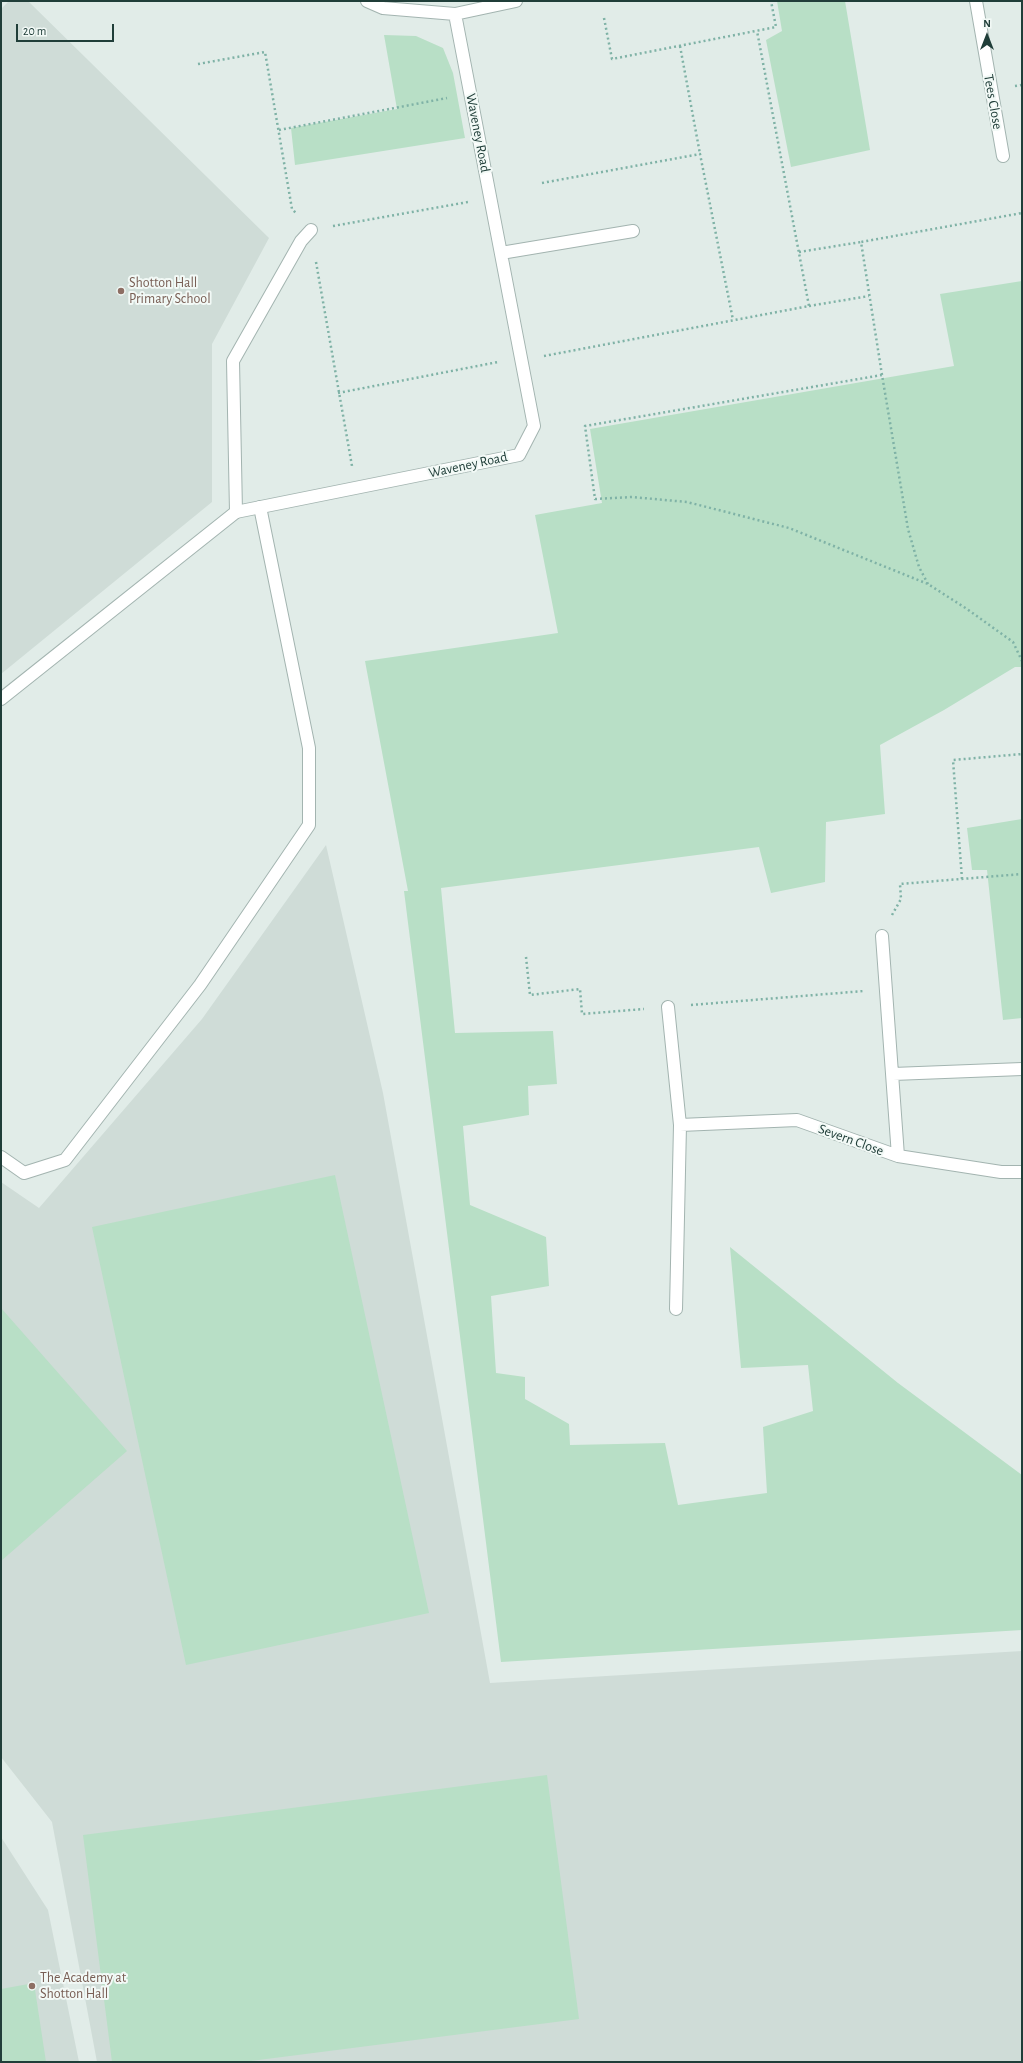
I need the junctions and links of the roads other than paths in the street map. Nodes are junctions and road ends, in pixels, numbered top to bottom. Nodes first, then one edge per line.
1 (367, 1) edge
2 (516, 1) edge
3 (976, 1) edge
4 (455, 14) junction
5 (1003, 156) dead end
6 (311, 230) road end
7 (633, 231) dead end
8 (501, 253) junction
9 (260, 507) junction
10 (236, 512) junction
11 (1, 700) edge
12 (882, 936) road end
13 (668, 1007) dead end
14 (1022, 1069) edge
15 (892, 1074) junction
16 (680, 1125) junction
17 (898, 1156) junction
18 (1, 1157) edge
19 (1022, 1172) edge
20 (676, 1309) dead end

1 - 4 street
2 - 4 street
3 - 5 street, Tees Close
4 - 8 street, Waveney Road
6 - 10 street
7 - 8 street
8 - 9 street, Waveney Road
9 - 10 street, Waveney Road
9 - 18 street
10 - 11 street
12 - 15 street
13 - 16 street
14 - 15 street
15 - 17 street
16 - 17 street, Severn Close
16 - 20 street
17 - 19 street, Severn Close

